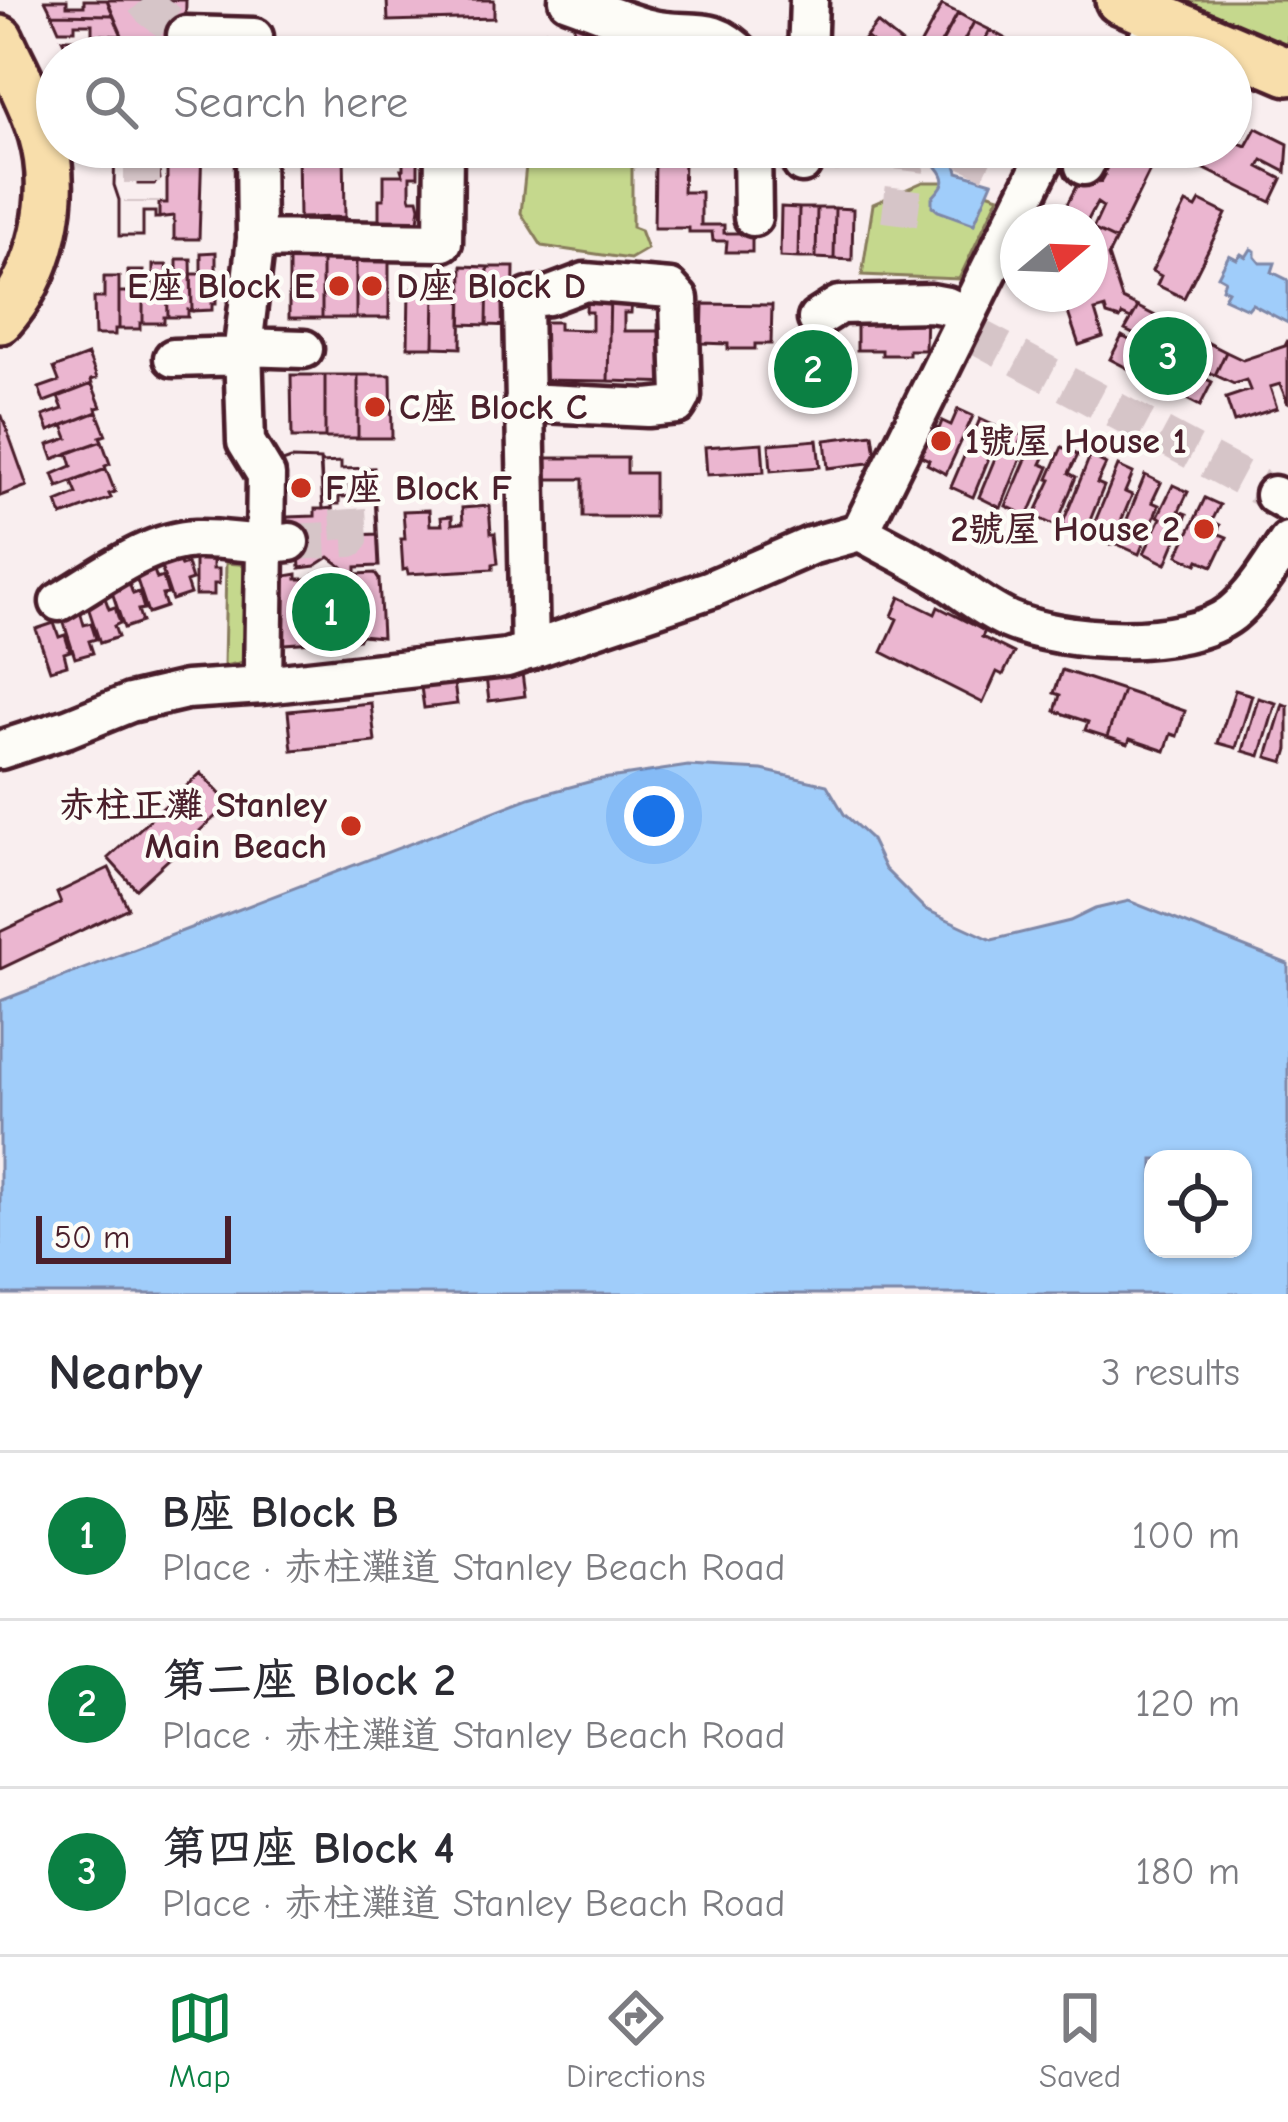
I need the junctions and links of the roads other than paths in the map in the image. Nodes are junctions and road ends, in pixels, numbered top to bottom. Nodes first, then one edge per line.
1 (254, 0) edge
2 (568, 0) edge
3 (809, 0) edge
4 (656, 15) edge
5 (1139, 25) edge
6 (186, 35) tunnel mouth
7 (192, 36) edge
8 (254, 36) edge
9 (719, 36) edge
10 (808, 36) edge
11 (1174, 36) edge
12 (4, 58) edge
13 (1252, 61) edge
14 (1288, 72) edge
15 (36, 106) edge
16 (48, 168) edge
17 (255, 168) edge
18 (443, 168) edge
19 (752, 168) edge
20 (1028, 168) edge
21 (753, 217) dead end
22 (256, 239) junction
23 (0, 320) edge
24 (817, 320) dead end
25 (966, 325) junction
26 (304, 349) dead end
27 (244, 352) junction
28 (173, 358) dead end
29 (524, 402) junction
30 (860, 532) junction
31 (1288, 541) edge
32 (278, 544) junction
33 (58, 602) dead end
34 (530, 651) junction
35 (263, 685) junction
36 (13, 746) edge
37 (0, 779) edge

1 - 8 street
2 - 4 street
3 - 10 street
4 - 9 street
5 - 11 main road
6 - 7 street
12 - 15 main road
13 - 14 main road
16 - 23 main road
17 - 22 street
18 - 22 street
19 - 21 street
20 - 25 street
22 - 27 street
24 - 25 street
25 - 30 street
26 - 27 street
27 - 28 street
27 - 32 street
29 - 29 street
29 - 34 street
30 - 31 street
30 - 34 street
32 - 33 street
32 - 35 street
34 - 35 street
35 - 36 street
36 - 37 street

